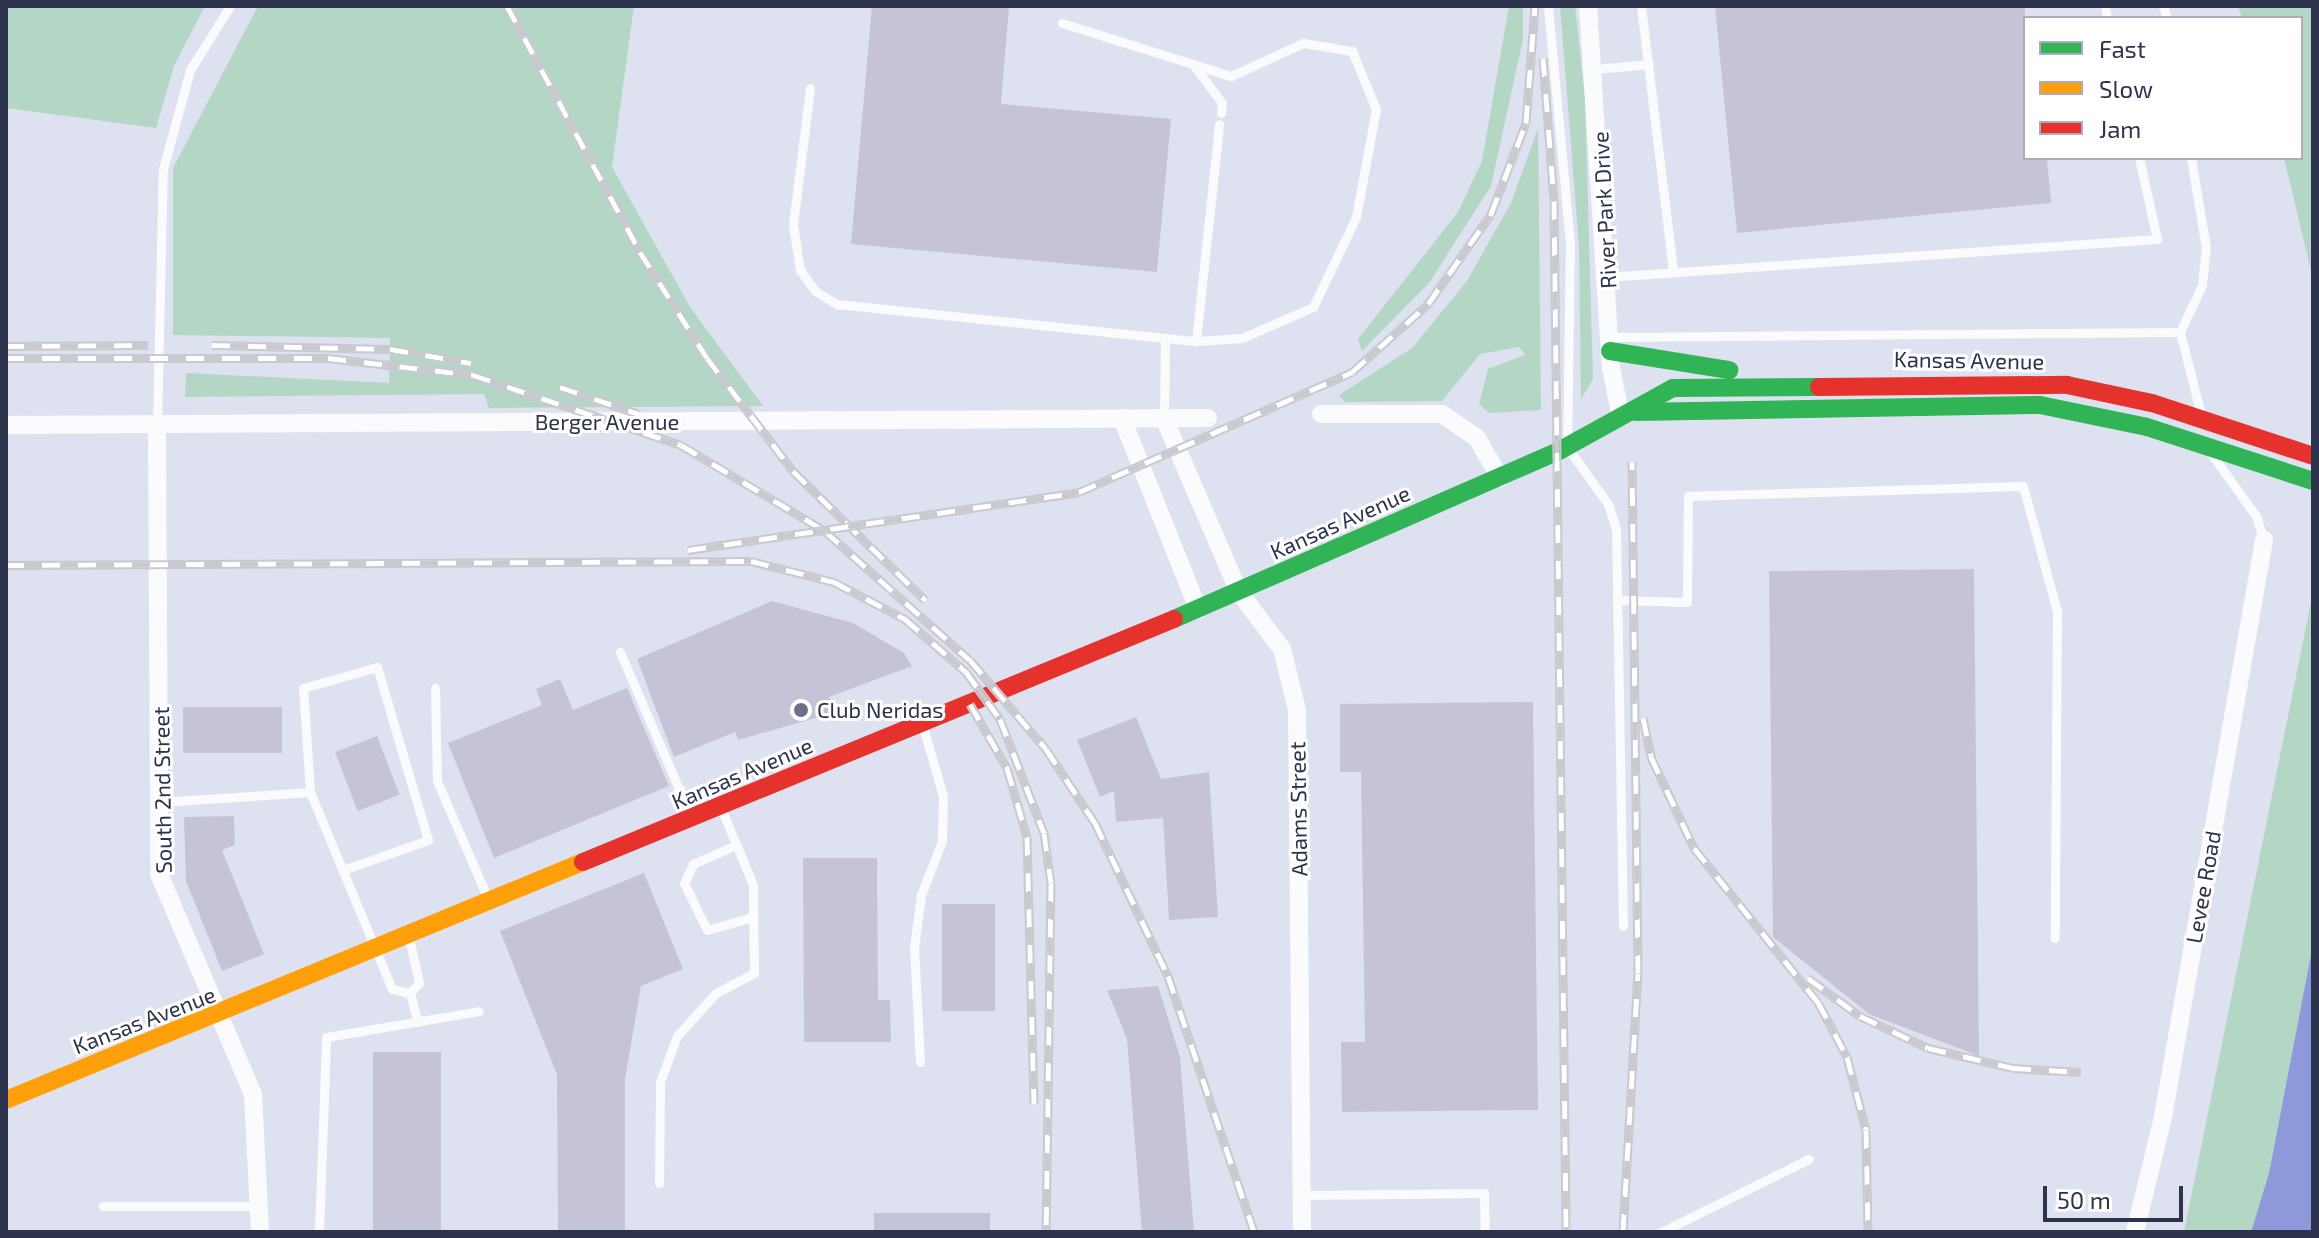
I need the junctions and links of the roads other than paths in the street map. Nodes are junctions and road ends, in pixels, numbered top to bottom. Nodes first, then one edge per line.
1 (230, 6) edge
2 (1548, 6) edge
3 (1588, 6) edge
4 (1641, 6) edge
5 (1062, 23) dead end
6 (1193, 64) junction
7 (1649, 64) junction
8 (1596, 69) junction
9 (810, 88) dead end
10 (2139, 160) edge
11 (2191, 160) edge
12 (1673, 270) junction
13 (1607, 277) junction
14 (2180, 332) junction
15 (1165, 338) junction
16 (1196, 341) junction
17 (1610, 344) junction
18 (1848, 384) junction
19 (1620, 413) junction
20 (1321, 414) dead end
21 (1122, 418) junction
22 (1164, 418) junction
23 (1208, 418) dead end
24 (6, 425) edge
25 (157, 425) junction
26 (1567, 447) junction
27 (2313, 456) edge
28 (1500, 478) junction
29 (2313, 481) edge
30 (2264, 540) joint
31 (1239, 592) junction
32 (1617, 600) junction
33 (1198, 609) junction
34 (620, 652) dead end
35 (435, 688) dead end
36 (922, 724) junction
37 (310, 792) junction
38 (160, 802) junction
39 (721, 808) junction
40 (692, 820) junction
41 (736, 845) junction
42 (346, 869) junction
43 (490, 904) junction
44 (753, 917) junction
45 (1623, 926) dead end
46 (409, 938) junction
47 (2055, 938) dead end
48 (377, 951) junction
49 (410, 993) junction
50 (479, 1011) dead end
51 (223, 1015) junction
52 (418, 1022) junction
53 (920, 1062) dead end
54 (6, 1100) edge
55 (1809, 1159) dead end
56 (659, 1183) dead end
57 (1302, 1195) junction
58 (103, 1206) dead end
59 (260, 1206) junction
60 (260, 1232) edge
61 (319, 1232) edge
62 (1302, 1232) edge
63 (1485, 1232) edge
64 (1661, 1232) edge
65 (2135, 1232) edge

1 - 25 lane
2 - 26 lane
3 - 8 street, River Park Drive
4 - 7 lane
5 - 6 lane
6 - 16 lane
6 - 16 lane
7 - 8 lane
7 - 12 lane
8 - 13 street, River Park Drive
9 - 15 lane
10 - 12 lane
11 - 14 lane
12 - 13 lane
13 - 17 street, River Park Drive
14 - 17 lane
14 - 30 lane
15 - 16 lane
15 - 22 lane
17 - 18 main road
17 - 19 street, River Park Drive
18 - 19 main road, Kansas Avenue
18 - 27 main road, Kansas Avenue
19 - 26 main road, Kansas Avenue
19 - 29 main road, Kansas Avenue
20 - 28 street
21 - 22 street, Berger Avenue
21 - 25 street, Berger Avenue
21 - 33 street
22 - 23 street, Berger Avenue
22 - 31 street, Adams Street
24 - 25 street, Berger Avenue
25 - 38 street, South 2nd Street
26 - 28 main road, Kansas Avenue
26 - 32 lane
28 - 31 main road, Kansas Avenue
30 - 65 street, Levee Road
31 - 33 main road, Kansas Avenue
31 - 57 street, Adams Street
32 - 45 lane
32 - 47 lane
33 - 36 main road, Kansas Avenue
34 - 40 lane
35 - 43 lane
36 - 39 main road, Kansas Avenue
36 - 53 lane
37 - 38 lane
37 - 42 lane
37 - 42 lane
38 - 51 street, South 2nd Street
39 - 40 main road, Kansas Avenue
39 - 41 lane
40 - 43 main road, Kansas Avenue
41 - 44 lane
41 - 44 lane
42 - 48 lane
43 - 46 main road, Kansas Avenue
44 - 56 lane
46 - 48 main road, Kansas Avenue
46 - 49 lane
48 - 49 lane
48 - 51 main road, Kansas Avenue
49 - 52 lane
50 - 52 lane
51 - 54 main road, Kansas Avenue
51 - 59 street, South 2nd Street
52 - 61 lane
55 - 64 lane
57 - 62 street, Adams Street
57 - 63 lane
58 - 59 lane
59 - 60 street, South 2nd Street

